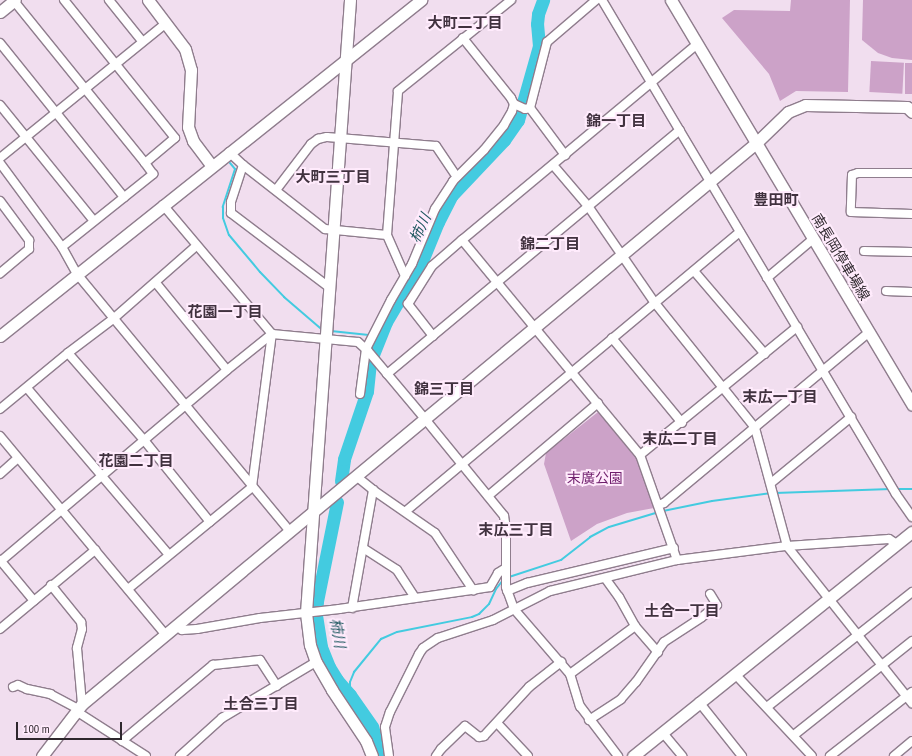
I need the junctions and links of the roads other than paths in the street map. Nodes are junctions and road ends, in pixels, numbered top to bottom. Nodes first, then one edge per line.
1 (15, 0) edge
2 (64, 0) edge
3 (109, 0) edge
4 (148, 0) edge
5 (350, 0) edge
6 (421, 0) edge
7 (511, 0) edge
8 (596, 0) edge
9 (602, 0) edge
10 (671, 0) edge
11 (1, 9) edge
12 (166, 23) junction
13 (463, 38) junction
14 (0, 42) edge
15 (142, 42) junction
16 (697, 44) junction
17 (346, 59) junction
18 (115, 63) junction
19 (652, 82) junction
20 (85, 88) junction
21 (0, 105) edge
22 (515, 105) junction
23 (528, 108) junction
24 (912, 112) edge
25 (55, 113) junction
26 (680, 130) junction
27 (25, 137) junction
28 (340, 139) junction
29 (393, 142) junction
30 (756, 143) junction
31 (229, 152) junction
32 (565, 155) junction
33 (0, 158) edge
34 (0, 163) edge
35 (145, 163) junction
36 (243, 165) junction
37 (553, 165) junction
38 (212, 166) junction
39 (912, 173) edge
40 (457, 177) junction
41 (710, 181) junction
42 (276, 190) junction
43 (124, 198) junction
44 (163, 205) junction
45 (588, 206) junction
46 (2, 207) edge
47 (912, 214) edge
48 (94, 221) junction
49 (334, 230) junction
50 (740, 232) junction
51 (387, 234) junction
52 (813, 239) junction
53 (462, 240) junction
54 (196, 246) junction
55 (62, 248) junction
56 (864, 251) dead end
57 (912, 252) edge
58 (621, 255) junction
59 (694, 271) junction
60 (0, 273) edge
61 (77, 274) junction
62 (405, 276) junction
63 (768, 278) junction
64 (156, 283) junction
65 (496, 283) junction
66 (329, 287) junction
67 (886, 291) dead end
68 (912, 292) edge
69 (655, 304) junction
70 (113, 319) junction
71 (535, 327) junction
72 (797, 327) junction
73 (869, 332) junction
74 (272, 334) junction
75 (0, 336) edge
76 (432, 336) junction
77 (326, 338) junction
78 (612, 338) junction
79 (367, 350) junction
80 (68, 353) junction
81 (765, 354) junction
82 (227, 370) junction
83 (823, 371) junction
84 (572, 372) junction
85 (387, 374) junction
86 (27, 388) junction
87 (724, 388) junction
88 (360, 394) dead end
89 (598, 403) junction
90 (912, 405) edge
91 (185, 406) junction
92 (0, 409) edge
93 (851, 416) junction
94 (425, 419) junction
95 (682, 423) junction
96 (756, 428) junction
97 (0, 436) edge
98 (144, 440) junction
99 (640, 455) junction
100 (18, 458) junction
101 (461, 464) junction
102 (0, 474) edge
103 (103, 475) junction
104 (356, 476) junction
105 (252, 486) junction
106 (772, 486) junction
107 (373, 490) junction
108 (488, 496) junction
109 (658, 506) junction
110 (61, 509) junction
111 (312, 512) junction
112 (406, 512) junction
113 (912, 517) edge
114 (210, 522) junction
115 (289, 530) junction
116 (912, 532) edge
117 (897, 544) junction
118 (787, 546) junction
119 (363, 548) junction
120 (674, 548) junction
121 (95, 550) junction
122 (169, 555) junction
123 (0, 560) edge
124 (677, 560) junction
125 (506, 571) junction
126 (604, 578) junction
127 (52, 585) junction
128 (128, 589) junction
129 (507, 589) junction
130 (473, 590) junction
131 (912, 592) edge
132 (710, 594) dead end
133 (415, 598) junction
134 (829, 598) junction
135 (34, 601) junction
136 (352, 608) junction
137 (514, 609) junction
138 (313, 612) junction
139 (176, 626) junction
140 (635, 626) junction
141 (0, 629) edge
142 (165, 634) junction
143 (858, 635) junction
144 (912, 641) edge
145 (658, 652) junction
146 (316, 662) junction
147 (561, 662) junction
148 (882, 665) junction
149 (570, 674) junction
150 (736, 674) junction
151 (13, 686) dead end
152 (277, 686) junction
153 (909, 694) edge
154 (699, 702) junction
155 (912, 703) edge
156 (767, 707) junction
157 (79, 708) junction
158 (590, 720) junction
159 (497, 724) junction
160 (663, 733) junction
161 (794, 735) junction
162 (122, 741) junction
163 (912, 741) edge
164 (42, 756) edge
165 (146, 756) edge
166 (180, 756) edge
167 (372, 756) edge
168 (389, 756) edge
169 (436, 756) edge
170 (528, 756) edge
171 (618, 756) edge
172 (633, 756) edge
173 (682, 756) edge
174 (742, 756) edge
175 (812, 756) edge
176 (830, 756) edge
177 (894, 756) edge

1 - 11 street
1 - 20 street
2 - 18 street
3 - 15 street
4 - 12 street
5 - 17 street
6 - 17 street
7 - 13 street
8 - 23 street
9 - 19 street
10 - 16 street, 南長岡停車場線
12 - 15 street
12 - 38 street
13 - 22 street
13 - 29 street
14 - 25 street
15 - 18 street
16 - 19 street
16 - 30 street, 南長岡停車場線
17 - 28 street
17 - 31 street
18 - 20 street
18 - 35 street
19 - 26 street
19 - 32 street
20 - 25 street
20 - 35 street
21 - 27 street
22 - 23 street
22 - 40 street
23 - 32 street
24 - 30 street
25 - 27 street
25 - 43 street
26 - 41 street
26 - 45 street
27 - 33 street
27 - 48 street
28 - 29 street
28 - 42 street
28 - 49 street
29 - 40 street
29 - 51 street
30 - 41 street
30 - 52 street, 南長岡停車場線
31 - 36 street
31 - 38 street
32 - 37 street
34 - 55 street
35 - 43 street
36 - 42 street
36 - 66 street
37 - 45 street
37 - 53 street
38 - 44 street
39 - 47 street
40 - 62 street
41 - 50 street
41 - 58 street
42 - 49 street
43 - 48 street
44 - 54 street
44 - 61 street
45 - 58 street
45 - 65 street
46 - 60 street
48 - 55 street
49 - 51 street
49 - 66 street
50 - 59 street
50 - 63 street
51 - 62 street
52 - 63 street
52 - 73 street, 南長岡停車場線
53 - 65 street
53 - 76 street
54 - 64 street
54 - 74 street
55 - 61 street
56 - 57 street
58 - 69 street
58 - 71 street
59 - 69 street
59 - 81 street
61 - 70 street
61 - 75 street
62 - 79 street
63 - 72 street
64 - 70 street
64 - 82 street
65 - 71 street
65 - 76 street
66 - 77 street
67 - 68 street
69 - 78 street
69 - 87 street
70 - 80 street
70 - 91 street
71 - 84 street
71 - 94 street
72 - 81 street
72 - 83 street
73 - 83 street
73 - 90 street, 南長岡停車場線
74 - 77 street
74 - 82 street
74 - 105 street
76 - 85 street
77 - 79 street
77 - 111 street
78 - 84 street
78 - 95 street
79 - 85 street
79 - 88 street
80 - 86 street
80 - 98 street
81 - 87 street
82 - 91 street
83 - 93 street
83 - 96 street
84 - 89 street
84 - 101 street
85 - 94 street
86 - 92 street
86 - 103 street
87 - 95 street
87 - 96 street
89 - 99 street
89 - 108 street
91 - 98 street
91 - 105 street
93 - 106 street
93 - 113 street
94 - 101 street
94 - 104 street
95 - 99 street
96 - 106 street
96 - 109 street
97 - 100 street
98 - 103 street
98 - 114 street
99 - 109 street
100 - 102 street
100 - 110 street
101 - 108 street
101 - 112 street
103 - 110 street
103 - 122 street
104 - 107 street
104 - 111 street
105 - 114 street
105 - 115 street
106 - 118 street
107 - 112 street
107 - 119 street
108 - 125 street
109 - 120 street
110 - 121 street
110 - 123 street
111 - 115 street
111 - 138 street
112 - 130 street
114 - 122 street
115 - 139 street
116 - 117 street
117 - 118 street
117 - 134 street
118 - 124 street
118 - 134 street
119 - 133 street
119 - 136 street
120 - 124 street
120 - 129 street
121 - 127 street
121 - 128 street
122 - 128 street
123 - 135 street
124 - 126 street
125 - 129 street
125 - 130 street
126 - 137 street
126 - 140 street
127 - 135 street
127 - 157 street
128 - 142 street
129 - 137 street
130 - 133 street
131 - 143 street
132 - 145 street
133 - 136 street
134 - 143 street
134 - 150 street
135 - 141 street
136 - 138 street
137 - 147 street
137 - 168 street
138 - 139 street
138 - 146 street
139 - 142 street
140 - 145 street
140 - 149 street
142 - 157 street
143 - 148 street
143 - 156 street
144 - 148 street
145 - 158 street
146 - 152 street
146 - 167 street
147 - 149 street
147 - 159 street
148 - 153 street
148 - 161 street
149 - 158 street
150 - 154 street
150 - 156 street
151 - 157 street
152 - 162 street
152 - 166 street
153 - 155 street
153 - 176 street
154 - 160 street
154 - 174 street
156 - 161 street
157 - 162 street
157 - 164 street
158 - 171 street
159 - 169 street
159 - 170 street
160 - 172 street
160 - 173 street
161 - 175 street
162 - 165 street
163 - 177 street

